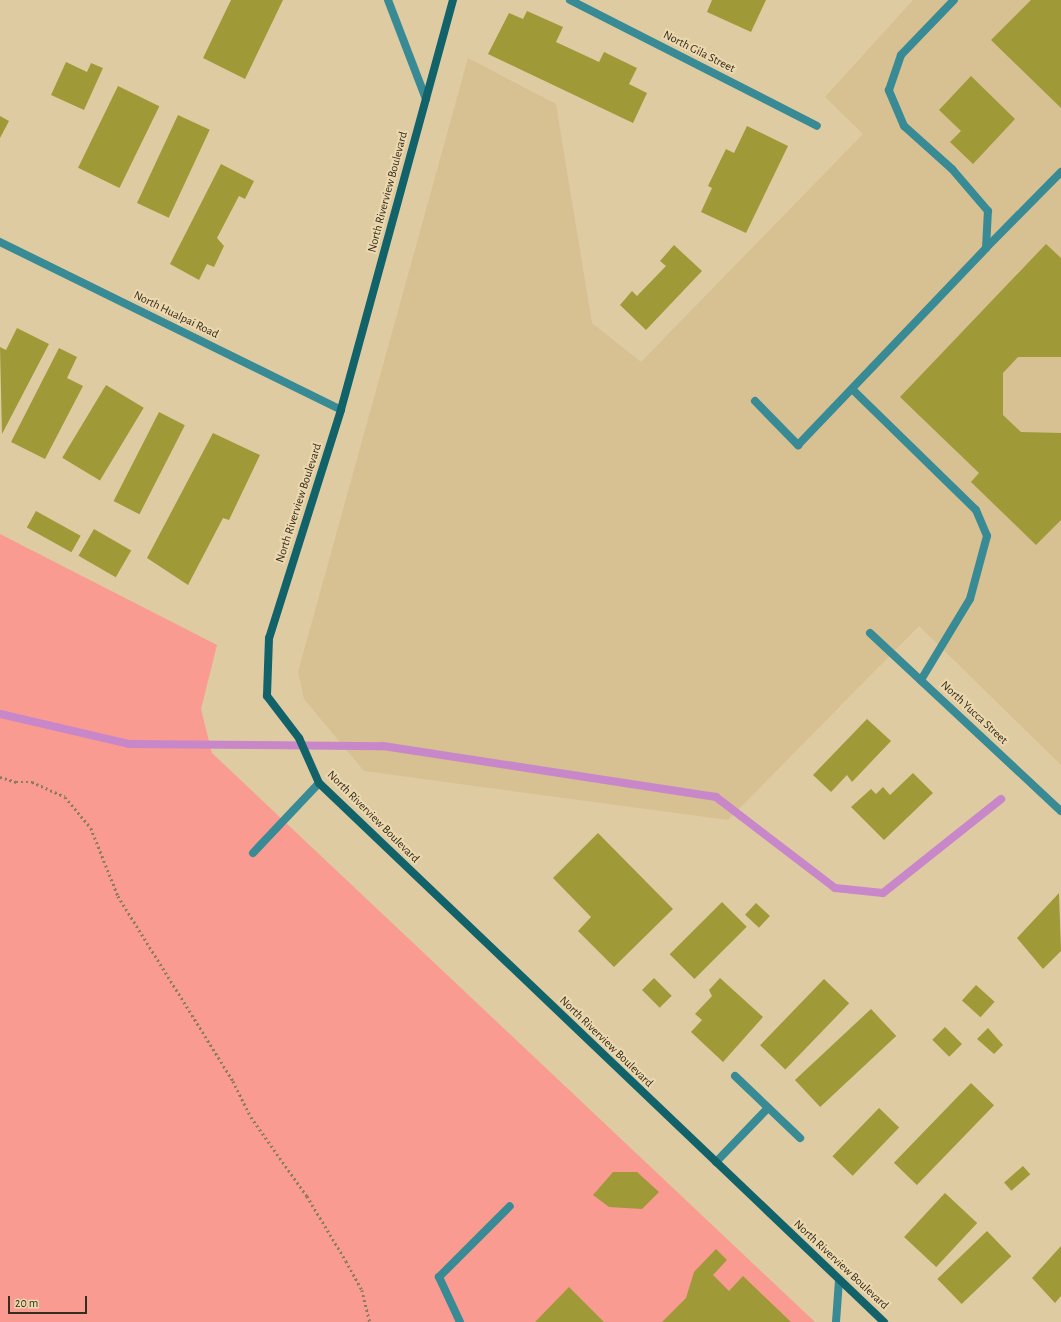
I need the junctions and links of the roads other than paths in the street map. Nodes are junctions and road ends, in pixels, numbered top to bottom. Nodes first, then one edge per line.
1 (388, 0) edge
2 (453, 0) edge
3 (570, 0) edge
4 (954, 0) edge
5 (426, 99) junction
6 (817, 126) dead end
7 (1061, 172) edge
8 (0, 242) edge
9 (986, 248) junction
10 (852, 389) junction
11 (755, 402) dead end
12 (341, 410) junction
13 (870, 633) dead end
14 (921, 680) junction
15 (319, 783) junction
16 (1061, 811) edge
17 (253, 853) dead end
18 (734, 1076) dead end
19 (768, 1108) junction
20 (800, 1138) dead end
21 (716, 1162) junction
22 (510, 1206) dead end
23 (840, 1280) junction
24 (460, 1322) edge
25 (836, 1322) edge
26 (884, 1322) edge

1 - 5 street
2 - 5 street, North Riverview Boulevard
3 - 6 street, North Gila Street
4 - 9 street
5 - 12 street, North Riverview Boulevard
7 - 9 street
8 - 12 street, North Hualpai Road
9 - 10 street
10 - 11 street
10 - 14 street
12 - 15 street, North Riverview Boulevard
13 - 14 street, North Yucca Street
14 - 16 street, North Yucca Street
15 - 17 street
15 - 21 street, North Riverview Boulevard
18 - 19 street
19 - 20 street
19 - 21 street
21 - 23 street, North Riverview Boulevard
22 - 24 street
23 - 25 street
23 - 26 street, North Riverview Boulevard

